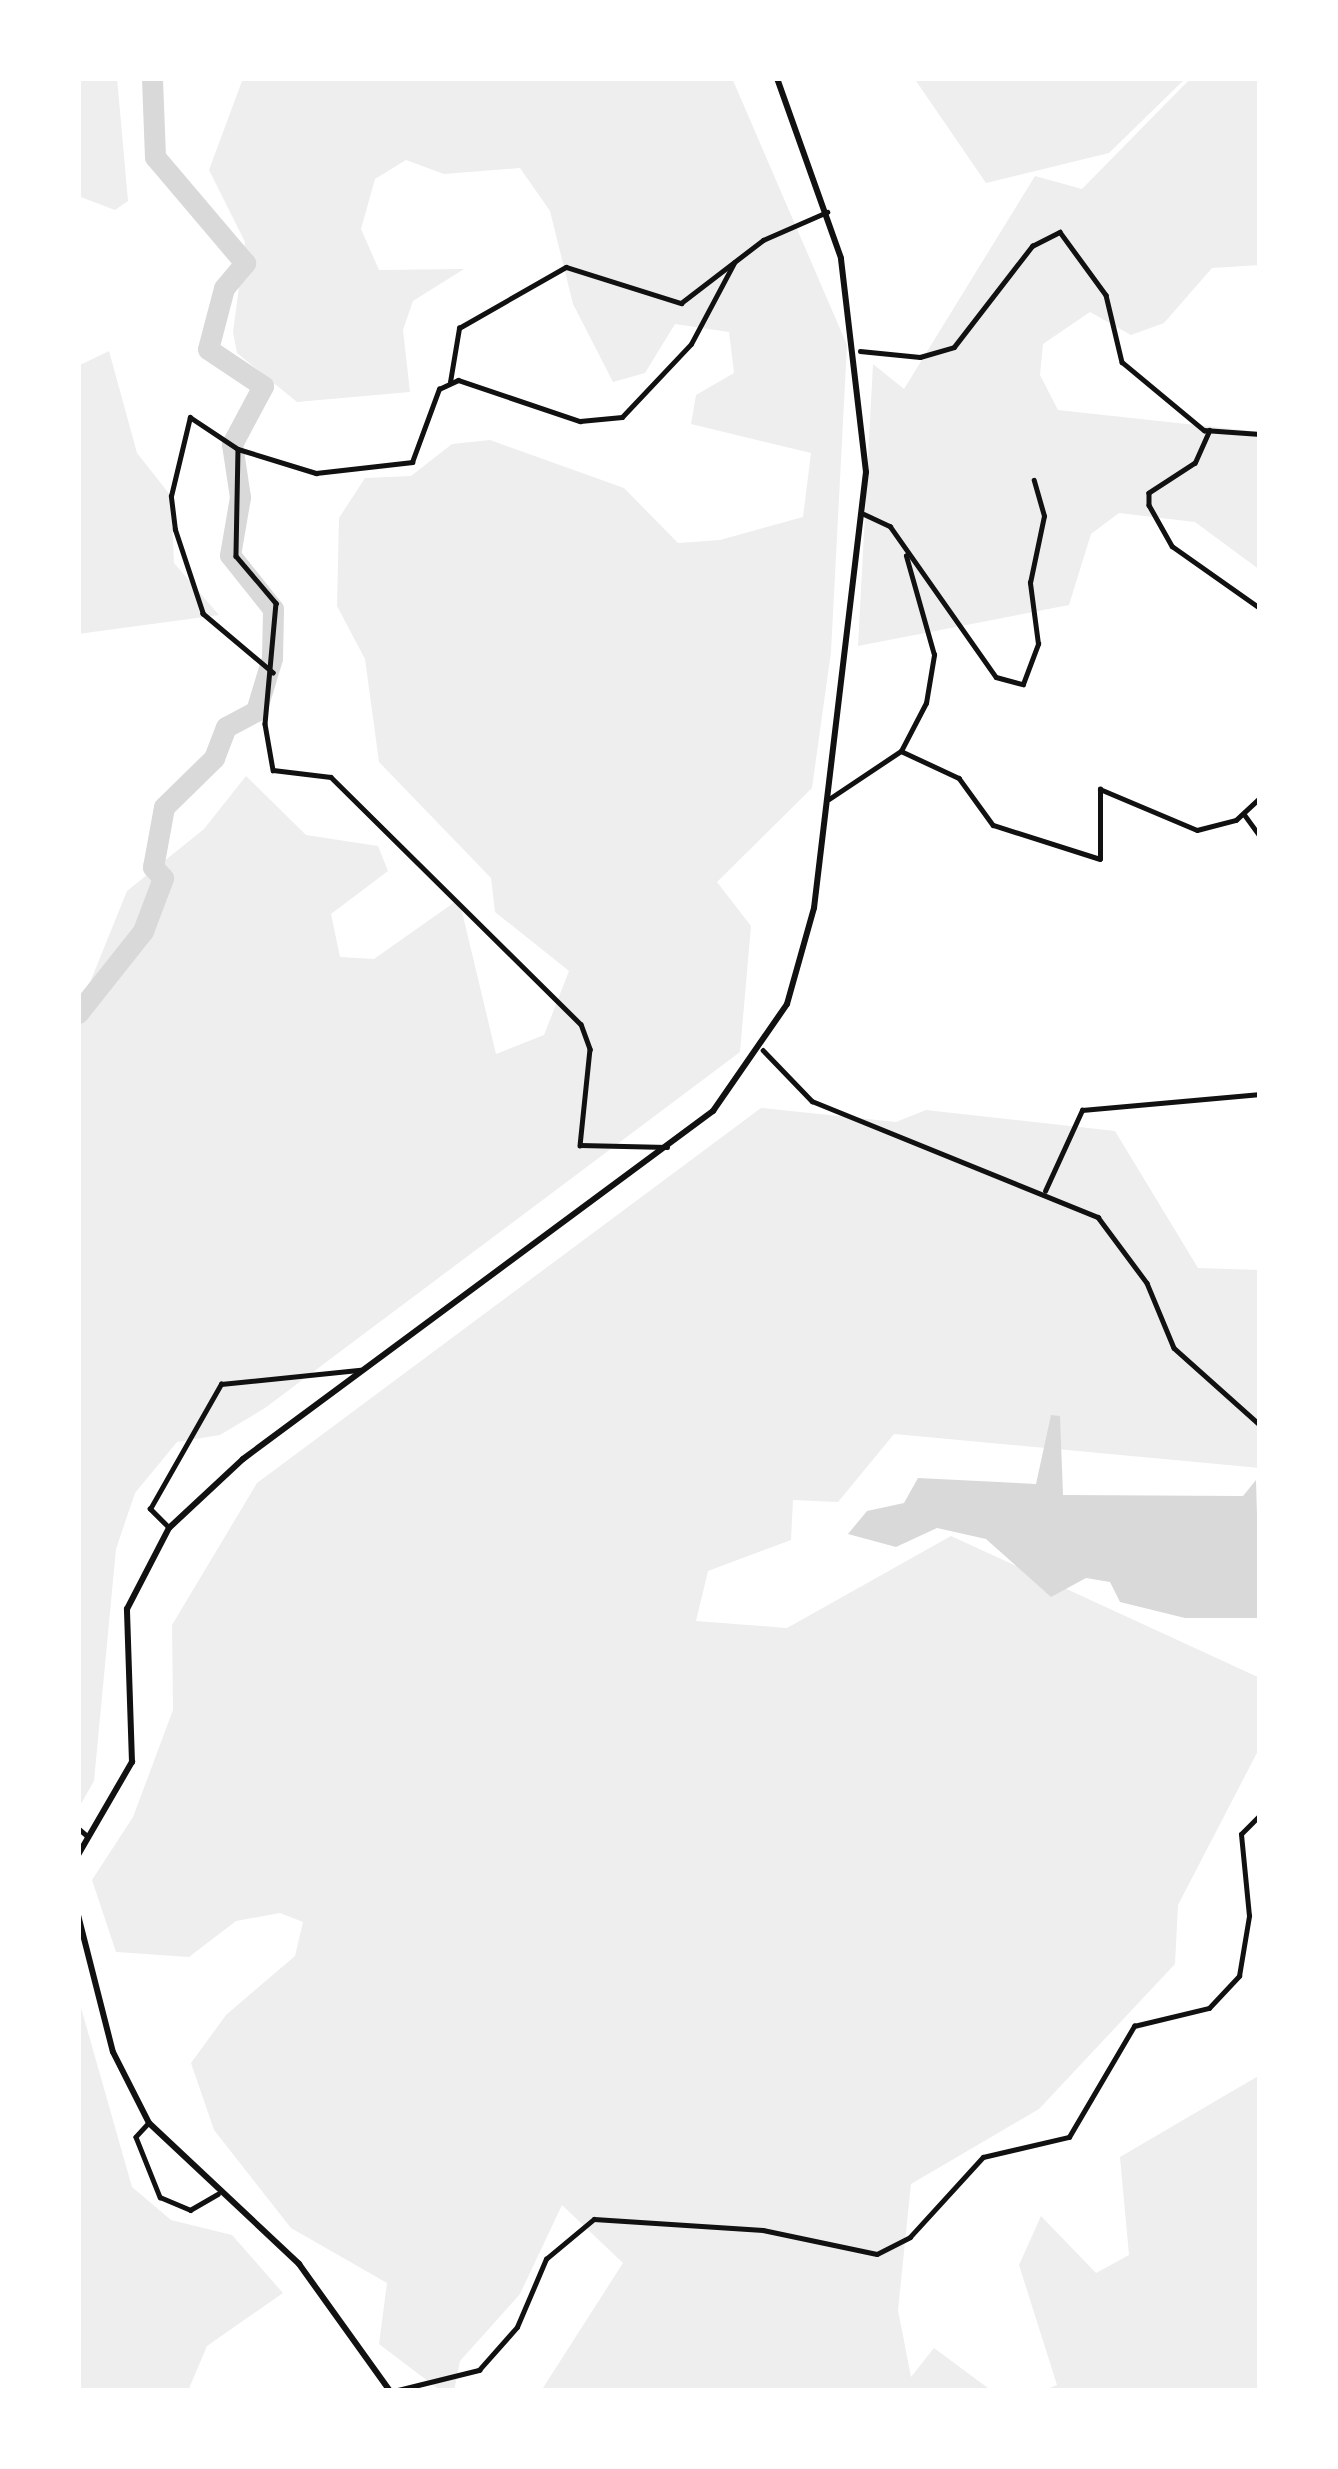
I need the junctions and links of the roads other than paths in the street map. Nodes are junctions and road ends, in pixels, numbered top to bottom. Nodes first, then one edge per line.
1 (777, 78) edge
2 (827, 212) junction
3 (734, 263) junction
4 (860, 351) junction
5 (450, 382) junction
6 (1210, 430) junction
7 (1260, 434) edge
8 (234, 447) junction
9 (1034, 480) dead end
10 (864, 514) junction
11 (904, 551) junction
12 (1260, 608) edge
13 (273, 673) junction
14 (902, 752) junction
15 (827, 799) junction
16 (1260, 799) edge
17 (1244, 814) junction
18 (1260, 836) edge
19 (763, 1050) junction
20 (1260, 1094) edge
21 (668, 1148) junction
22 (1045, 1191) junction
23 (361, 1370) junction
24 (1260, 1424) edge
25 (169, 1528) junction
26 (1260, 1815) edge
27 (78, 1828) edge
28 (86, 1835) junction
29 (78, 1856) edge
30 (78, 1916) edge
31 (149, 2123) junction
32 (218, 2194) junction
33 (392, 2391) edge

1 - 2 main road
2 - 3 street
2 - 4 main road
3 - 5 street
3 - 5 street
4 - 6 street
4 - 10 main road
5 - 8 street
6 - 7 street
6 - 12 street
8 - 13 street
8 - 13 street
9 - 11 street
10 - 11 street
10 - 15 main road
11 - 14 street
13 - 21 street
14 - 15 street
14 - 17 street
15 - 19 main road
16 - 17 street
17 - 18 street
19 - 21 main road
19 - 22 street
20 - 22 street
21 - 23 main road
22 - 24 street
23 - 25 main road
23 - 25 street
25 - 28 main road
26 - 33 street
27 - 28 street
28 - 29 main road
30 - 31 main road
31 - 32 main road
31 - 32 street
32 - 33 main road

